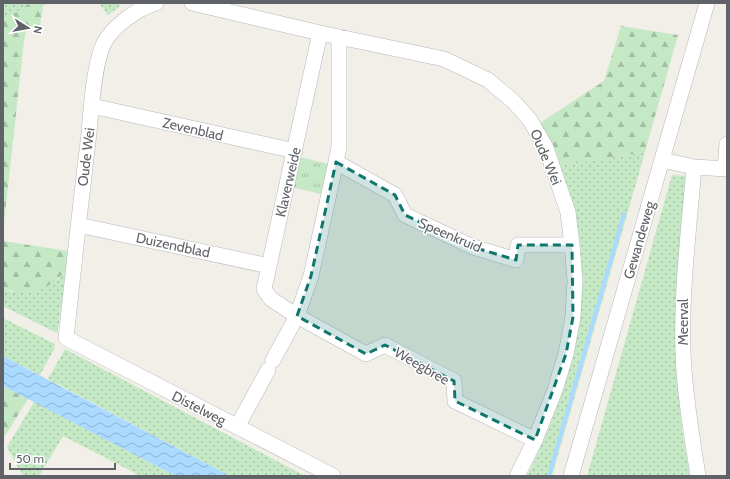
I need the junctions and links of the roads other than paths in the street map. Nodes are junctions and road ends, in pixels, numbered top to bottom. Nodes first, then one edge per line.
1 (156, 3) edge
2 (192, 3) edge
3 (707, 3) edge
4 (129, 9) edge
5 (320, 34) junction
6 (339, 37) junction
7 (92, 107) junction
8 (727, 144) edge
9 (295, 151) junction
10 (662, 160) junction
11 (336, 162) junction
12 (694, 167) junction
13 (726, 169) edge
14 (78, 226) junction
15 (572, 244) junction
16 (268, 266) junction
17 (296, 316) junction
18 (66, 338) joint
19 (238, 427) junction
20 (535, 440) junction
21 (333, 476) edge
22 (517, 476) edge
23 (571, 476) edge
24 (698, 476) edge

1 - 4 street, Oude Wei
2 - 5 street, Oude Wei
3 - 10 street, Gewandeweg
4 - 7 street, Oude Wei
5 - 6 street, Oude Wei
5 - 9 street, Klaverweide
6 - 11 street
6 - 15 street, Oude Wei
7 - 9 street, Zevenblad
7 - 14 street, Oude Wei
8 - 13 street
9 - 16 street, Klaverweide
10 - 12 street
10 - 23 street, Gewandeweg
11 - 15 street, Speenkruid
11 - 17 street
12 - 13 street
12 - 24 street, Meerval
14 - 16 street, Duizendblad
14 - 18 street, Oude Wei
15 - 20 street, Oude Wei
16 - 17 street, Klaverweide
17 - 19 street
17 - 20 street, Weegbree
18 - 19 street, Distelweg
19 - 21 street, Distelweg
20 - 22 street, Oude Wei

